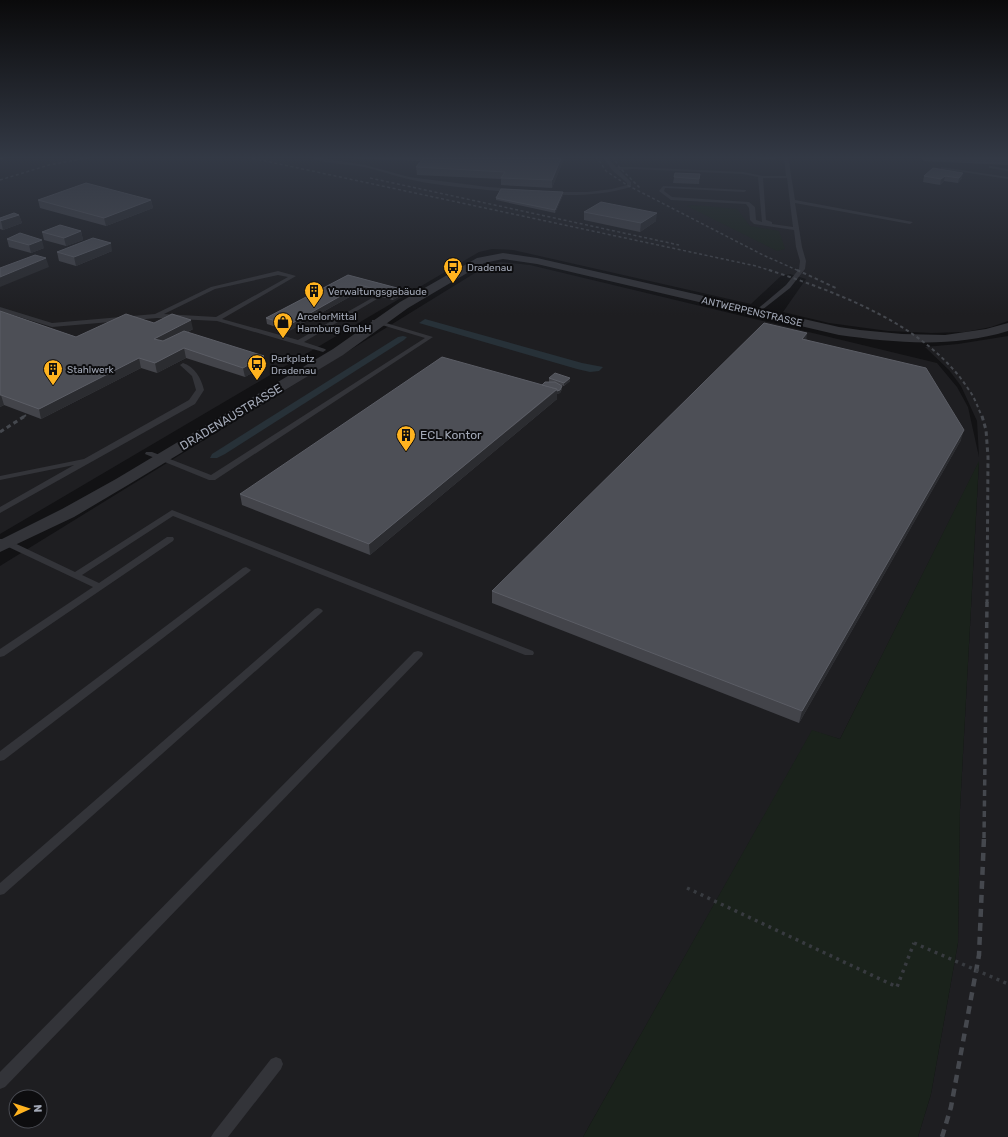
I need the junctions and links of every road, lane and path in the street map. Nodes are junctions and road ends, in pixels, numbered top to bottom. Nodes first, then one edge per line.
1 (752, 209) edge
2 (762, 209) edge
3 (793, 209) edge
4 (834, 209) edge
5 (910, 222) dead end
6 (796, 227) junction
7 (498, 256) joint
8 (374, 299) edge
9 (0, 309) edge
10 (757, 312) junction
11 (157, 316) junction
12 (218, 319) junction
13 (377, 322) junction
14 (1008, 327) edge
15 (298, 343) junction
16 (323, 350) dead end
17 (182, 365) dead end
18 (156, 456) junction
19 (91, 459) junction
20 (0, 478) edge
21 (0, 510) edge
22 (170, 539) dead end
23 (3, 544) edge
24 (246, 570) dead end
25 (76, 575) junction
26 (100, 587) junction
27 (318, 611) dead end
28 (529, 653) dead end
29 (0, 654) edge
30 (418, 654) dead end
31 (0, 757) edge
32 (687, 888) dead end
33 (0, 890) edge
34 (1008, 984) edge
35 (276, 1064) dead end
36 (0, 1082) edge
37 (218, 1137) edge

1 - 6 lane
2 - 6 lane
3 - 6 lane
4 - 5 lane
6 - 10 lane
7 - 10 street, ANTWERPENSTRASSE
7 - 13 street, DRADENAUSTRASSE
8 - 15 lane
9 - 11 lane
10 - 14 street, ANTWERPENSTRASSE
11 - 12 lane
11 - 12 lane
12 - 15 lane
13 - 18 street, DRADENAUSTRASSE
13 - 18 lane
15 - 16 lane
17 - 19 lane
18 - 23 street, DRADENAUSTRASSE
19 - 20 lane
19 - 21 lane
22 - 26 lane
23 - 25 lane
24 - 31 lane
25 - 26 lane
25 - 28 lane
26 - 29 lane
27 - 33 lane
30 - 36 lane
32 - 34 path, bridge
35 - 37 lane

